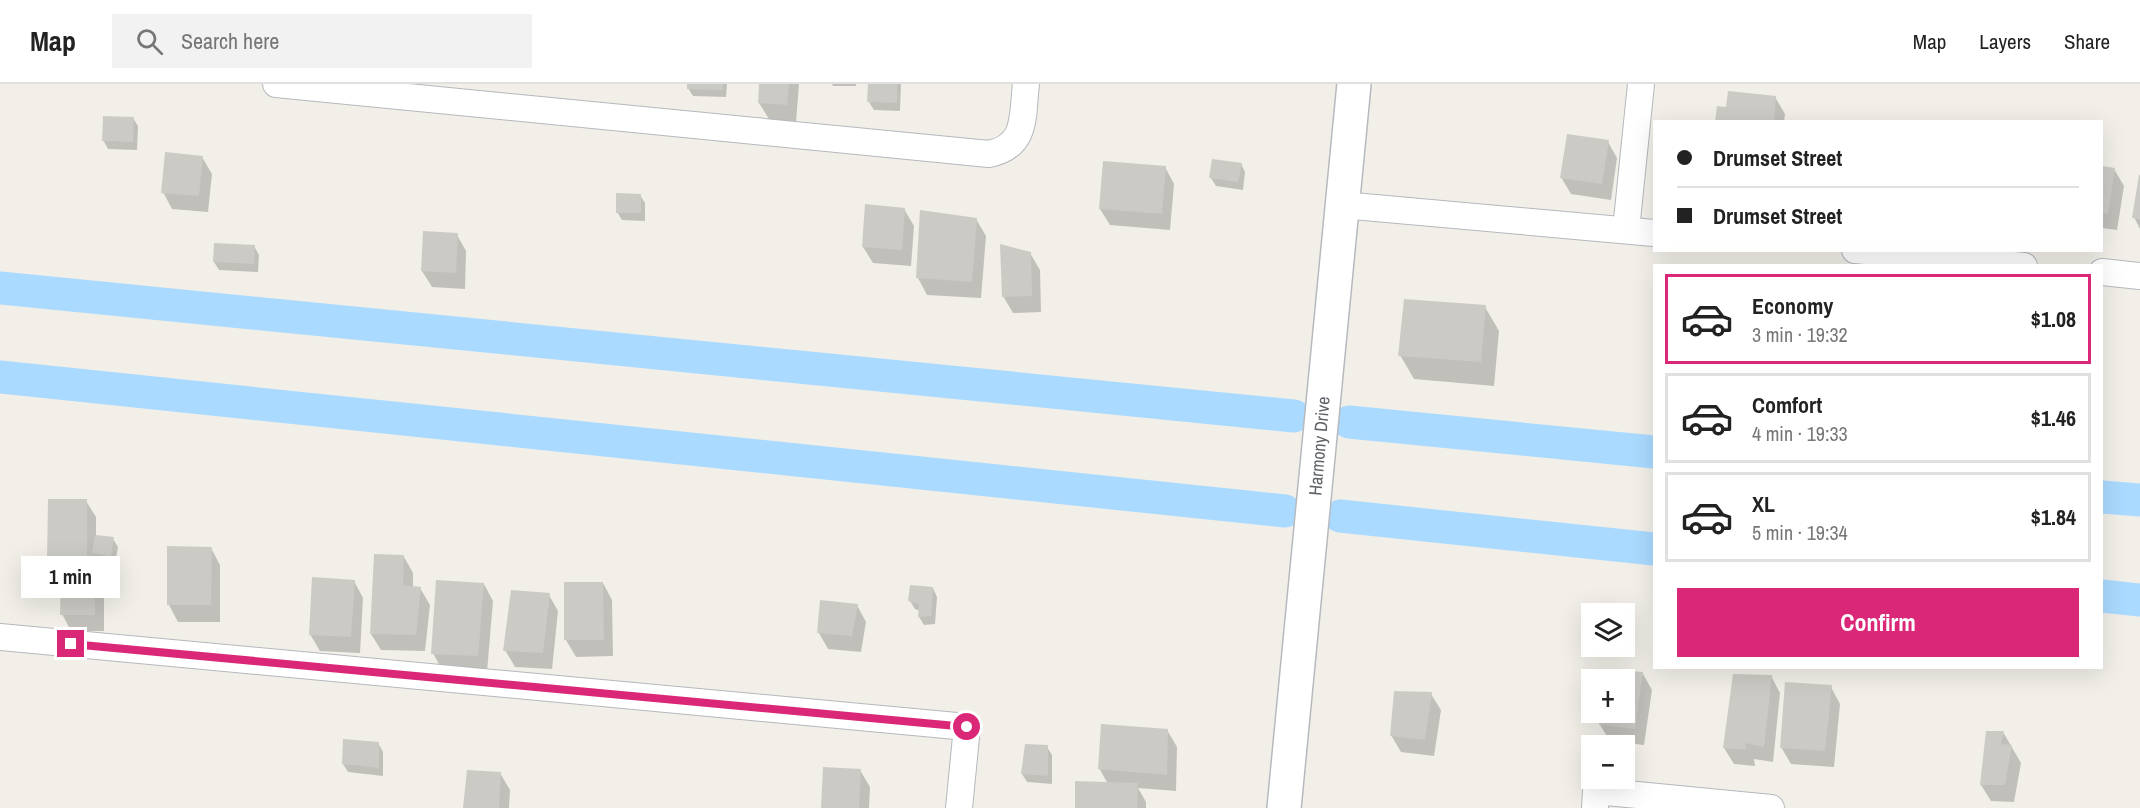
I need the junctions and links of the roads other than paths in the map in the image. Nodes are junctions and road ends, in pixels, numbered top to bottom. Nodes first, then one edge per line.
1 (276, 84) edge
2 (1026, 84) edge
3 (1354, 84) edge
4 (1641, 84) edge
5 (1342, 205) junction
6 (1626, 230) junction
7 (1653, 233) edge
8 (1876, 252) edge
9 (2003, 264) edge
10 (2103, 272) edge
11 (2140, 276) edge
12 (0, 637) edge
13 (959, 808) edge
14 (1284, 808) edge
15 (1595, 808) edge
16 (1771, 808) edge

1 - 2 street
3 - 5 street, Harmony Drive
4 - 6 street
5 - 6 street
5 - 14 street, Harmony Drive
6 - 7 street
8 - 9 street
10 - 11 street
12 - 13 street
15 - 16 street

